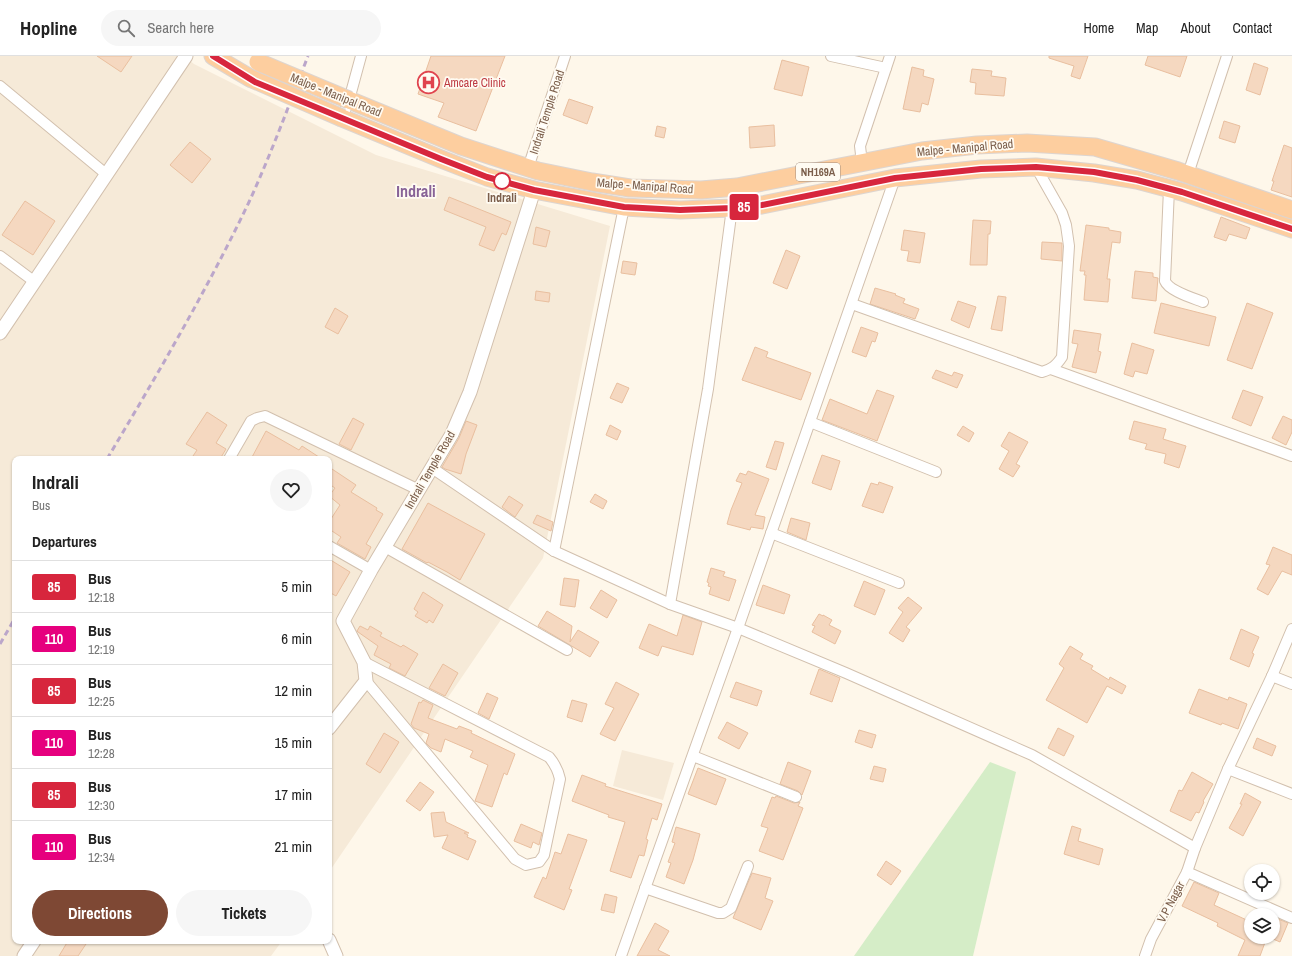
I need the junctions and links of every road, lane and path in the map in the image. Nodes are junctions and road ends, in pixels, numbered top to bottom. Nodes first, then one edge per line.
1 (186, 56) edge
2 (213, 56) edge
3 (361, 56) edge
4 (565, 56) edge
5 (831, 56) edge
6 (890, 56) edge
7 (1227, 56) edge
8 (255, 58) edge
9 (886, 68) junction
10 (250, 78) junction
11 (0, 86) edge
12 (349, 100) junction
13 (342, 118) junction
14 (862, 163) junction
15 (1036, 167) junction
16 (528, 168) junction
17 (106, 174) junction
18 (1188, 174) junction
19 (895, 178) junction
20 (1169, 189) junction
21 (534, 190) junction
22 (680, 190) junction
23 (624, 207) junction
24 (732, 208) junction
25 (680, 210) junction
26 (1292, 210) edge
27 (1292, 229) edge
28 (0, 256) edge
29 (35, 282) junction
30 (1203, 302) dead end
31 (852, 304) junction
32 (0, 333) edge
33 (1051, 369) junction
34 (810, 422) junction
35 (231, 456) edge
36 (1292, 456) edge
37 (432, 468) junction
38 (936, 472) dead end
39 (419, 490) junction
40 (771, 534) junction
41 (385, 547) junction
42 (332, 548) edge
43 (554, 551) junction
44 (371, 570) junction
45 (900, 583) dead end
46 (670, 604) junction
47 (738, 628) junction
48 (1292, 629) edge
49 (567, 650) dead end
50 (364, 662) junction
51 (1272, 676) junction
52 (366, 681) junction
53 (1292, 684) edge
54 (332, 724) edge
55 (693, 756) junction
56 (1228, 769) junction
57 (1292, 794) edge
58 (796, 797) dead end
59 (1195, 848) junction
60 (748, 866) dead end
61 (1187, 872) junction
62 (645, 888) junction
63 (1292, 918) edge
64 (32, 944) edge
65 (331, 944) edge
66 (24, 956) edge
67 (336, 956) edge
68 (621, 956) edge
69 (1145, 956) edge

1 - 17 street
2 - 10 highway, NH169A
3 - 12 street
4 - 16 street, Indrali Temple Road
5 - 9 street
6 - 9 street
7 - 18 street
8 - 10 street
8 - 12 highway, Malpe - Manipal Road / NH169A, bridge
9 - 14 street
10 - 13 highway, NH169A, bridge
11 - 17 street
12 - 13 street
12 - 16 highway, Malpe - Manipal Road / NH169A
13 - 21 highway, NH169A
14 - 18 highway, Malpe - Manipal Road / NH169A
14 - 22 highway, Malpe - Manipal Road / NH169A
15 - 19 highway, NH169A
15 - 20 highway, NH169A
15 - 33 street
16 - 22 highway, Malpe - Manipal Road / NH169A
17 - 29 street
18 - 26 highway, Malpe - Manipal Road / NH169A
19 - 24 highway, NH169A
19 - 31 street
20 - 27 highway, NH169A
20 - 30 street
21 - 23 highway, NH169A
21 - 37 street, Indrali Temple Road
22 - 25 highway
23 - 25 highway, NH169A
23 - 43 street
24 - 25 highway, NH169A
24 - 46 street
28 - 29 street
29 - 32 street
31 - 33 street
31 - 34 street
33 - 36 street
34 - 38 street
34 - 40 street
35 - 39 street
37 - 39 street, Indrali Temple Road
37 - 43 street
39 - 41 street, Indrali Temple Road
40 - 45 street
40 - 47 street
41 - 44 street, Indrali Temple Road
41 - 49 street
42 - 44 street
43 - 46 street
44 - 50 street, Indrali Temple Road
46 - 47 street
47 - 55 street
47 - 59 street
48 - 51 street, V.P Nagar
50 - 52 street, Indrali Temple Road
50 - 52 street
51 - 53 street
51 - 56 street, V.P Nagar
52 - 54 street
55 - 58 street
55 - 62 street
56 - 57 street
56 - 59 street, V.P Nagar
59 - 61 street, V.P Nagar
60 - 62 street
61 - 63 street
61 - 69 street, V.P Nagar
62 - 68 street
64 - 66 street
65 - 67 street

